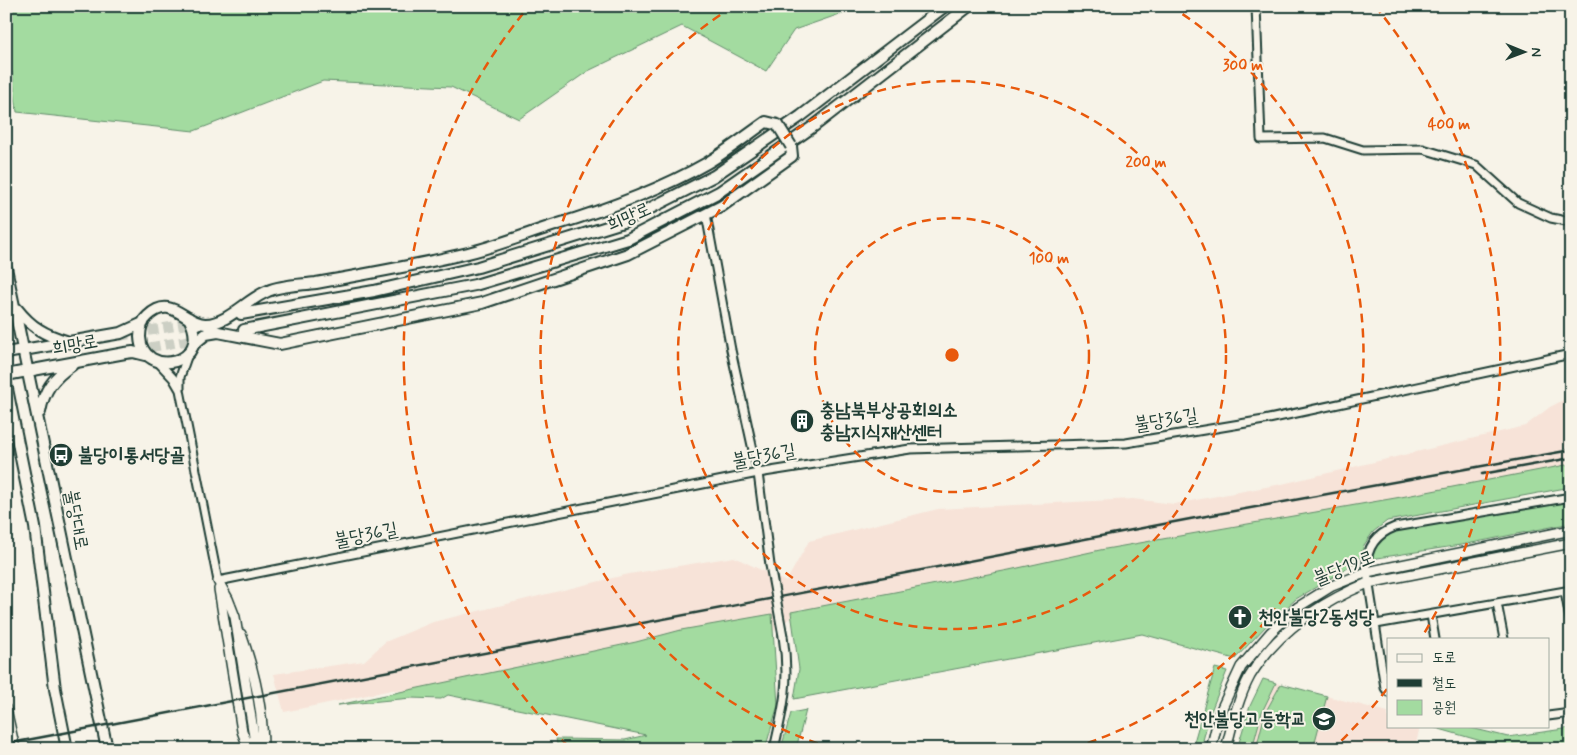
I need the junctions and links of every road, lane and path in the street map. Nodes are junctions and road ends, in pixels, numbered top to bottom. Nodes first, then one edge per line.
1 (945, 6) edge
2 (969, 6) edge
3 (1256, 6) edge
4 (706, 214) junction
5 (1571, 222) edge
6 (6, 268) edge
7 (15, 306) junction
8 (241, 314) dead end
9 (189, 318) junction
10 (143, 323) junction
11 (244, 330) dead end
12 (70, 342) junction
13 (191, 348) junction
14 (25, 350) junction
15 (6, 354) edge
16 (1571, 354) edge
17 (152, 359) junction
18 (75, 363) junction
19 (29, 371) junction
20 (6, 375) edge
21 (6, 384) edge
22 (180, 390) junction
23 (6, 417) edge
24 (38, 418) junction
25 (16, 430) junction
26 (758, 473) junction
27 (1571, 497) edge
28 (1571, 530) edge
29 (1571, 543) edge
30 (1366, 572) junction
31 (218, 581) junction
32 (1368, 583) junction
33 (1568, 591) edge
34 (1498, 603) junction
35 (1431, 615) junction
36 (235, 617) junction
37 (1376, 624) junction
38 (1571, 624) edge
39 (1435, 638) edge
40 (1504, 638) edge
41 (1387, 691) edge
42 (6, 709) edge
43 (1571, 713) edge
44 (1550, 716) edge
45 (15, 749) edge
46 (67, 749) edge
47 (107, 749) edge
48 (249, 749) edge
49 (256, 749) edge
50 (263, 749) edge
51 (774, 749) edge
52 (1211, 749) edge
53 (1226, 749) edge

1 - 8 main road
2 - 11 main road, 희망로
3 - 5 street
4 - 9 main road, bridge
4 - 13 main road
4 - 26 street
6 - 7 main road, 불당대로
7 - 12 main road
7 - 14 main road, 불당대로
9 - 10 main road
9 - 13 main road
10 - 12 main road, 희망로
10 - 17 main road
12 - 14 main road, 희망로
13 - 17 main road
13 - 22 street
14 - 15 main road, 희망로
14 - 19 main road, 불당대로
16 - 26 street, 불당36길
17 - 18 main road, 희망로
17 - 22 street
18 - 19 main road, 희망로
18 - 24 main road
19 - 20 main road, 희망로
19 - 24 main road, 불당대로
21 - 25 main road
22 - 31 street
23 - 25 main road
24 - 47 main road, 불당대로
25 - 46 main road
26 - 31 street, 불당36길
26 - 51 street, bridge
27 - 30 street
28 - 30 street, 불당19로
29 - 32 street, 불당19로
30 - 32 street
30 - 52 street, 불당19로
31 - 36 street
31 - 48 street
32 - 37 street
32 - 53 street, 불당19로
33 - 34 street
33 - 38 street
34 - 35 street
34 - 40 street
35 - 37 street
35 - 39 street
36 - 49 street
36 - 50 street
37 - 41 street
42 - 45 street
43 - 44 street

